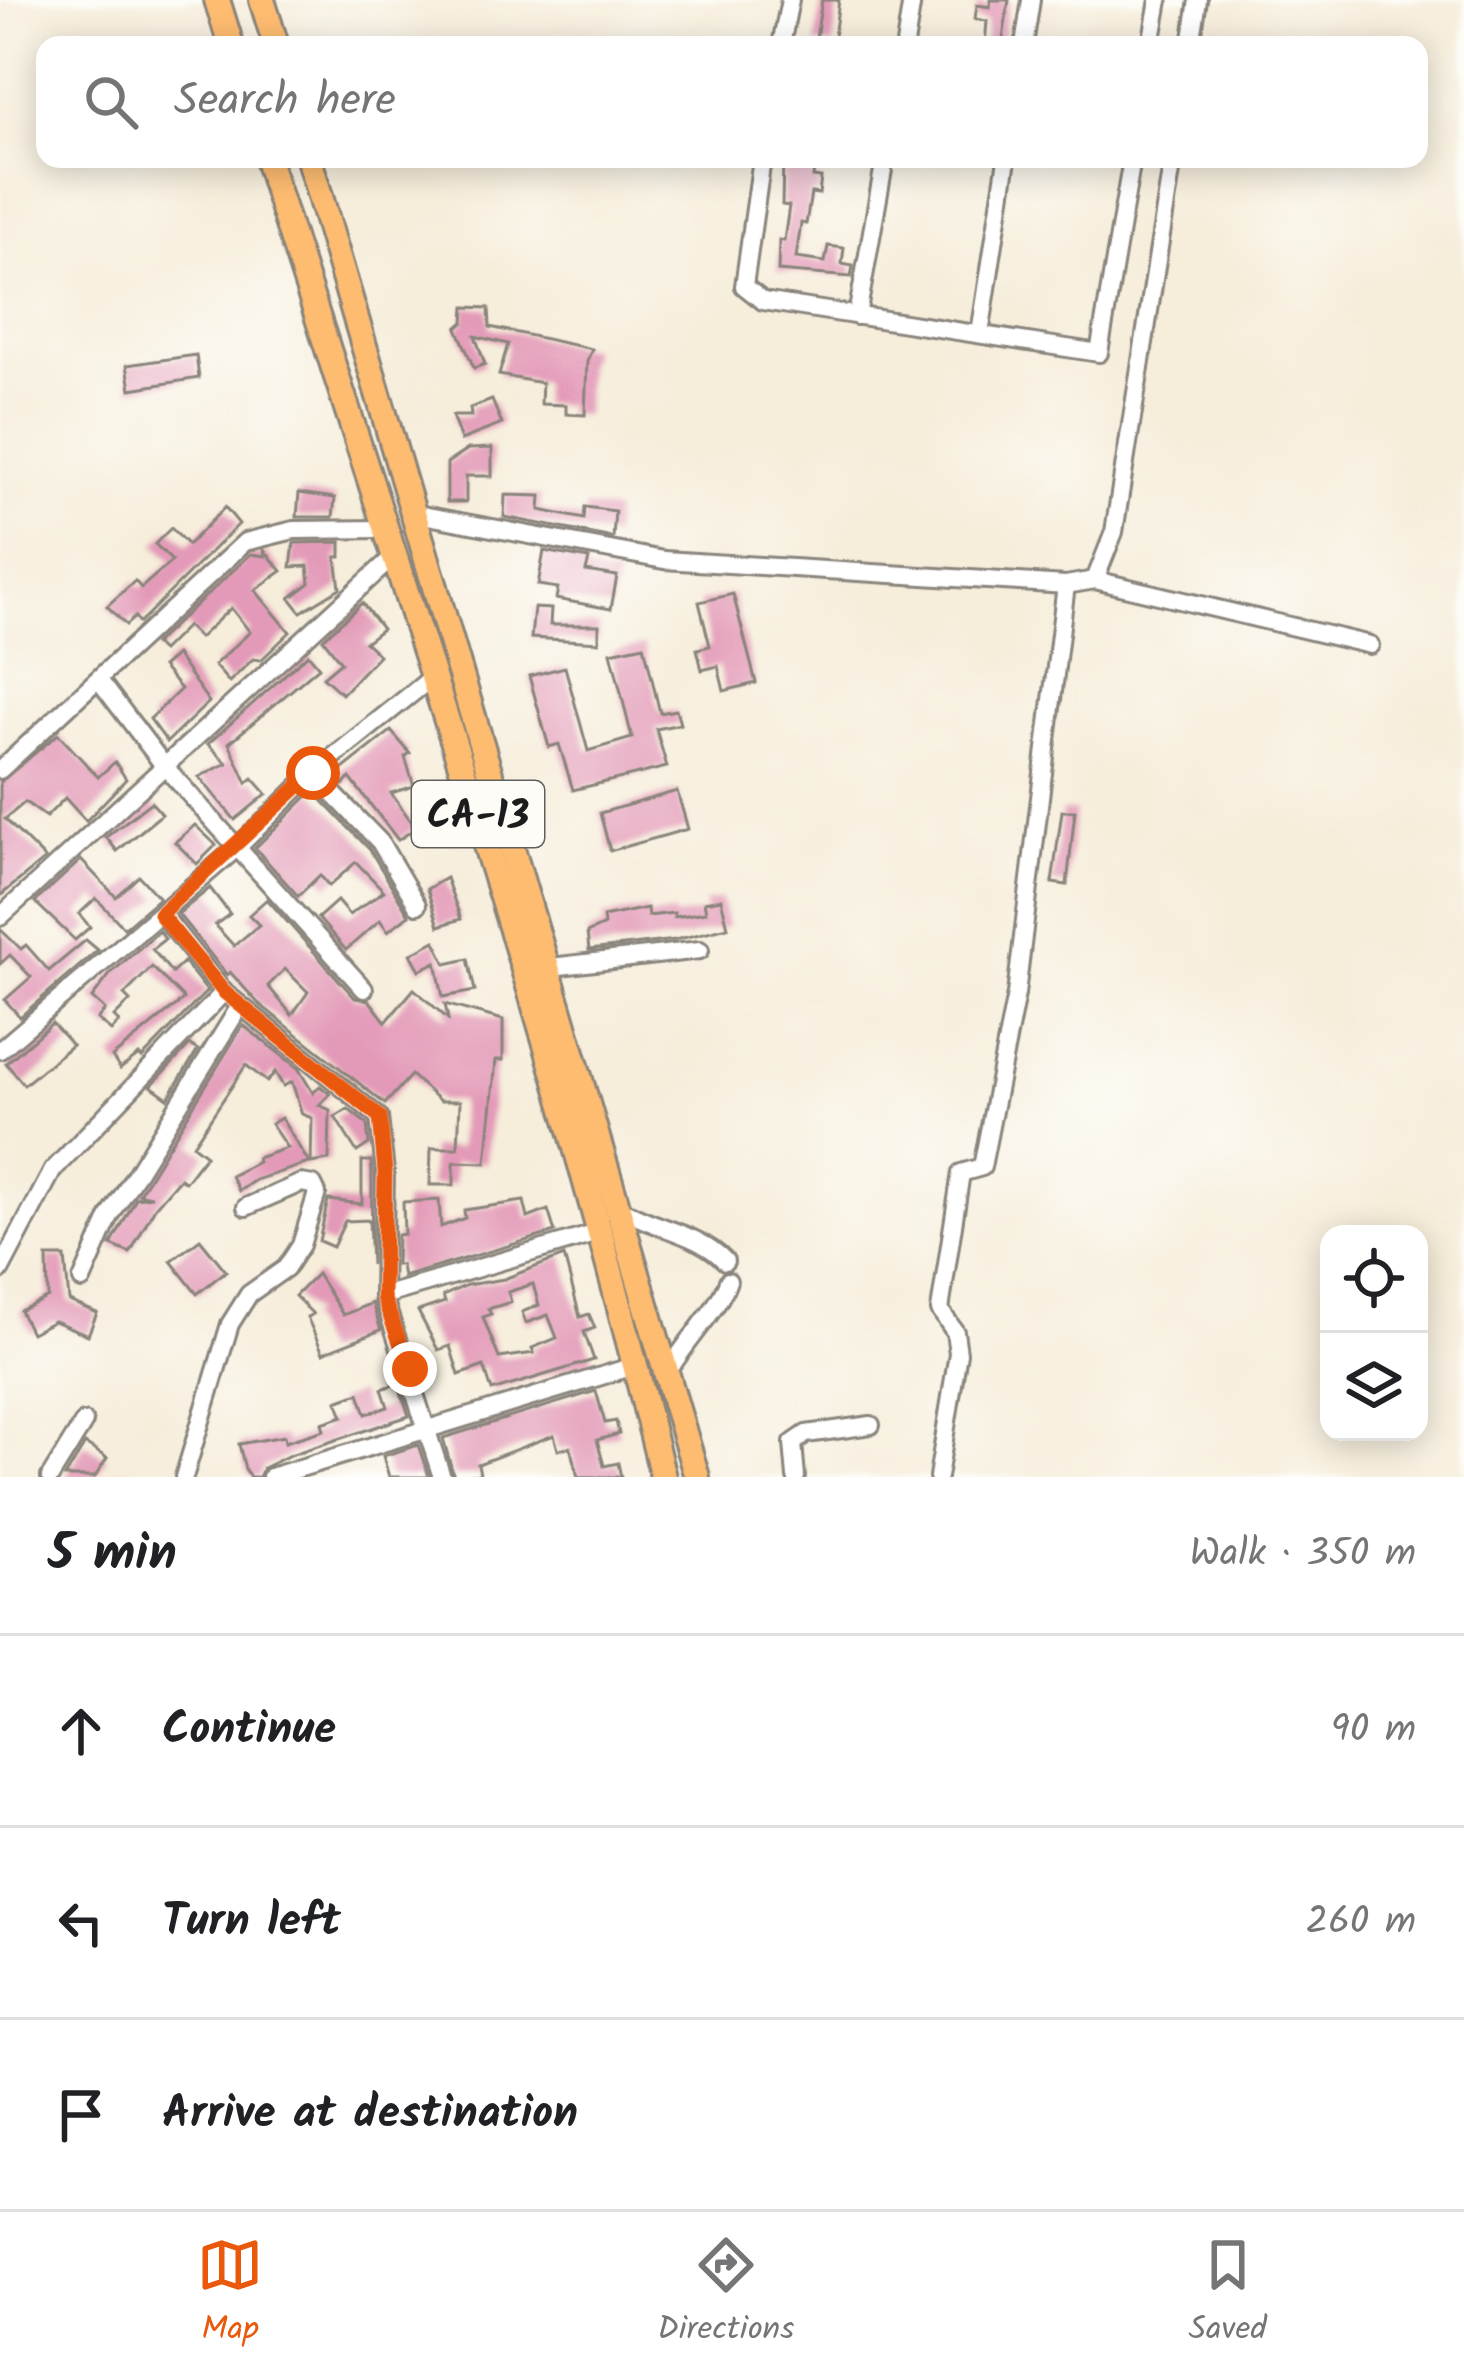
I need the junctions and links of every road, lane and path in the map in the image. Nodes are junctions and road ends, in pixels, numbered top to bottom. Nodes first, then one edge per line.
1 (217, 0) edge
2 (262, 0) edge
3 (790, 0) edge
4 (912, 0) edge
5 (1031, 0) edge
6 (1159, 0) edge
7 (1198, 0) edge
8 (228, 36) edge
9 (273, 36) edge
10 (784, 36) edge
11 (906, 36) edge
12 (1025, 36) edge
13 (1153, 36) edge
14 (1192, 36) edge
15 (270, 168) edge
16 (312, 168) edge
17 (761, 168) edge
18 (883, 168) edge
19 (1006, 168) edge
20 (1130, 168) edge
21 (1172, 168) edge
22 (857, 316) junction
23 (980, 334) junction
24 (417, 514) junction
25 (383, 529) junction
26 (392, 558) junction
27 (1095, 580) junction
28 (1066, 585) junction
29 (1370, 645) dead end
30 (434, 675) junction
31 (99, 680) junction
32 (165, 767) junction
33 (0, 770) edge
34 (313, 773) junction
35 (238, 847) junction
36 (417, 905) dead end
37 (160, 914) junction
38 (0, 917) edge
39 (700, 950) dead end
40 (551, 967) junction
41 (364, 989) dead end
42 (224, 992) junction
43 (240, 1006) junction
44 (0, 1050) edge
45 (246, 1207) dead end
46 (622, 1209) junction
47 (601, 1232) junction
48 (725, 1261) dead end
49 (0, 1271) edge
50 (82, 1280) dead end
51 (728, 1281) dead end
52 (383, 1297) junction
53 (634, 1366) junction
54 (669, 1370) junction
55 (676, 1395) junction
56 (84, 1423) dead end
57 (871, 1425) dead end
58 (428, 1431) junction
59 (653, 1436) junction
60 (695, 1467) edge
61 (50, 1477) edge
62 (184, 1477) edge
63 (271, 1477) edge
64 (442, 1477) edge
65 (663, 1477) edge
66 (796, 1477) edge
67 (938, 1477) edge

1 - 8 highway
2 - 9 highway
3 - 10 street
4 - 11 street
5 - 12 street
6 - 13 street
7 - 14 street
15 - 25 highway, CA-13
16 - 24 highway, CA-13
17 - 22 street
18 - 22 street
19 - 23 street
20 - 23 street
21 - 27 street
22 - 23 street
24 - 28 street
24 - 40 highway, CA-13
25 - 26 highway, CA-13
25 - 31 street
26 - 30 highway, CA-13
26 - 32 street
27 - 28 street
27 - 29 street
28 - 67 street
30 - 34 street
30 - 47 highway, CA-13
31 - 32 street
31 - 33 street
32 - 35 street
32 - 38 street
34 - 35 street
34 - 36 street
35 - 37 street
35 - 41 street
37 - 42 street
37 - 44 street
39 - 40 street
40 - 46 highway, CA-13
42 - 43 street
42 - 49 street
43 - 50 street
43 - 52 street
45 - 62 street
46 - 48 street
46 - 54 highway, CA-13
47 - 52 street
47 - 53 highway, CA-13
51 - 54 street
52 - 58 street
53 - 55 highway
53 - 58 street
53 - 59 highway, CA-13
54 - 55 highway, CA-13
55 - 60 highway, CA-13
56 - 61 street
57 - 66 street
58 - 63 street
58 - 64 street
59 - 60 highway
59 - 65 highway, CA-13

